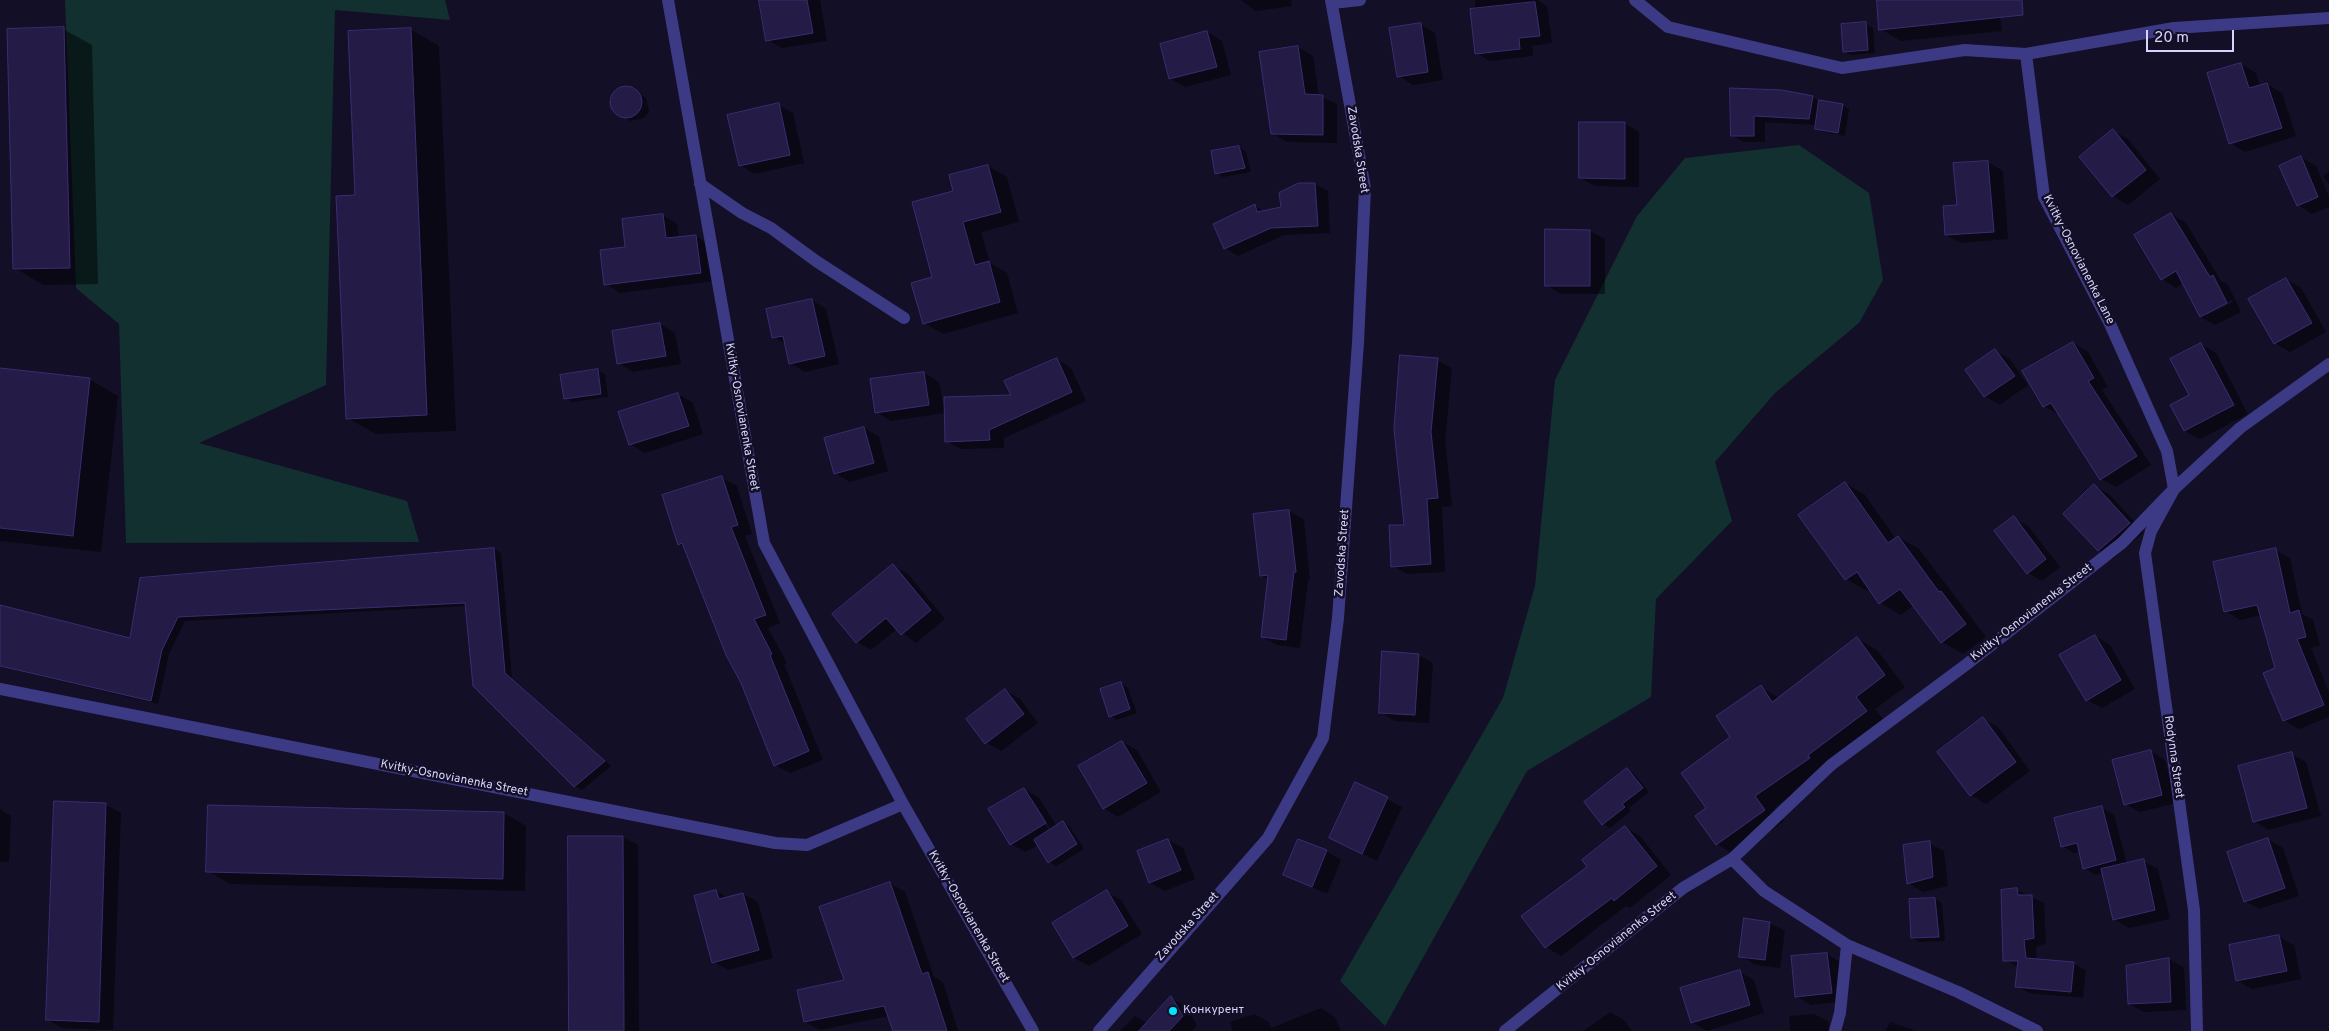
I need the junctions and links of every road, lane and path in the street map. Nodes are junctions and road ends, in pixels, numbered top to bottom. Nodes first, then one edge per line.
1 (668, 0) edge
2 (1360, 0) edge
3 (1635, 0) edge
4 (1332, 1) edge
5 (2329, 18) edge
6 (2026, 54) junction
7 (700, 184) junction
8 (904, 318) dead end
9 (2329, 364) edge
10 (2174, 489) junction
11 (0, 689) edge
12 (903, 804) junction
13 (1732, 859) junction
14 (1847, 944) junction
15 (1033, 1031) edge
16 (1099, 1031) edge
17 (1506, 1031) edge
18 (1835, 1031) edge
19 (2037, 1031) edge
20 (2197, 1031) edge

1 - 7 street, Kvitky-Osnovianenka Street
2 - 4 street
3 - 6 street
4 - 16 street, Zavodska Street
5 - 6 street
6 - 10 street, Kvitky-Osnovianenka Lane
7 - 8 street
7 - 12 street, Kvitky-Osnovianenka Street
9 - 10 street, Kvitky-Osnovianenka Street
10 - 13 street, Kvitky-Osnovianenka Street
10 - 20 street, Rodynna Street
11 - 12 street, Kvitky-Osnovianenka Street
12 - 15 street, Kvitky-Osnovianenka Street
13 - 14 street
13 - 17 street, Kvitky-Osnovianenka Street
14 - 18 street
14 - 19 street

